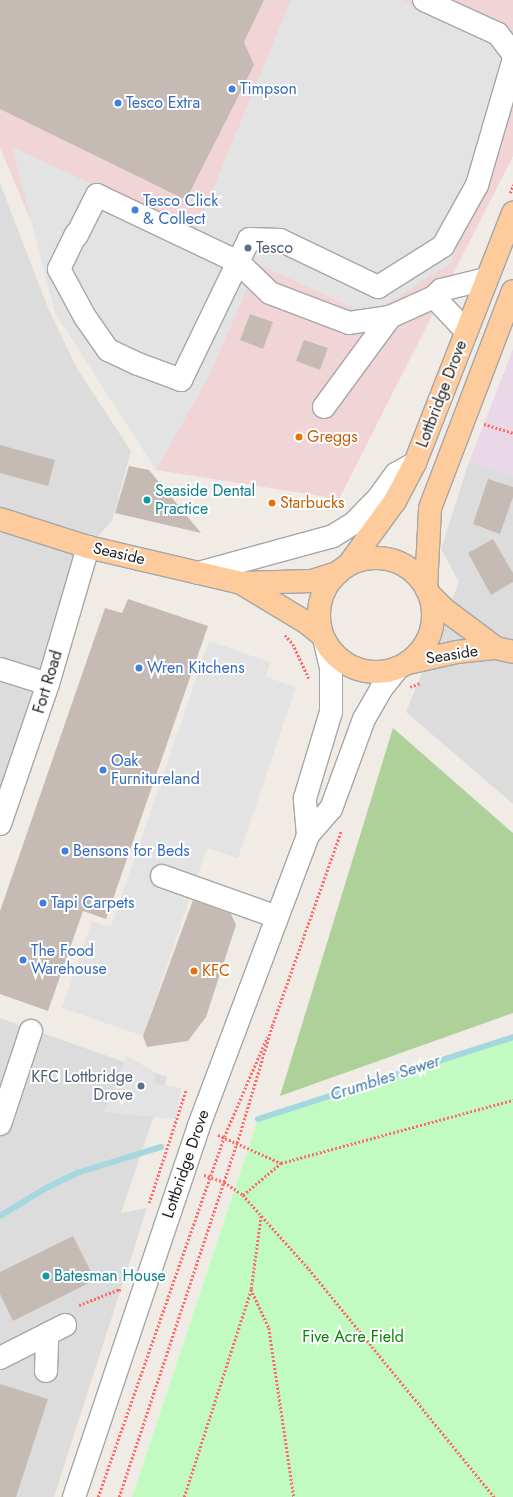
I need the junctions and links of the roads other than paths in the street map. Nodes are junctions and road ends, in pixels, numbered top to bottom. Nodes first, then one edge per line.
1 (424, 0) edge
2 (513, 54) edge
3 (513, 62) edge
4 (513, 213) edge
5 (238, 262) junction
6 (486, 279) junction
7 (513, 290) edge
8 (434, 297) junction
9 (390, 318) junction
10 (466, 331) junction
11 (324, 407) dead end
12 (415, 463) junction
13 (0, 519) edge
14 (88, 547) junction
15 (344, 568) junction
16 (198, 573) junction
17 (241, 583) junction
18 (428, 591) junction
19 (324, 638) junction
20 (505, 650) edge
21 (403, 666) junction
22 (0, 669) edge
23 (48, 684) junction
24 (2, 820) edge
25 (308, 835) junction
26 (162, 876) dead end
27 (277, 917) junction
28 (31, 1031) dead end
29 (0, 1124) edge
30 (0, 1358) edge
31 (46, 1371) dead end
32 (74, 1497) edge

1 - 2 street
3 - 5 street
4 - 6 main road, Lottbridge Drove
5 - 5 street
5 - 9 street
6 - 8 street
6 - 10 main road, Lottbridge Drove
7 - 18 main road, Lottbridge Drove
8 - 9 street
8 - 10 street
9 - 11 street
10 - 12 main road, Lottbridge Drove
12 - 15 main road, Lottbridge Drove
12 - 16 street
13 - 14 main road, Seaside
14 - 16 main road, Seaside
14 - 23 street, Fort Road
15 - 17 main road, Seaside
15 - 18 main road
15 - 19 main road
16 - 17 main road, Seaside
17 - 19 main road, Seaside
18 - 20 main road, Seaside
18 - 21 main road
19 - 21 main road
19 - 25 street, Lottbridge Drove
20 - 21 main road, Seaside
21 - 25 street, Lottbridge Drove
22 - 23 street
23 - 24 street, Fort Road
25 - 27 street, Lottbridge Drove
26 - 27 street
27 - 32 street, Lottbridge Drove
28 - 29 street
30 - 31 street

